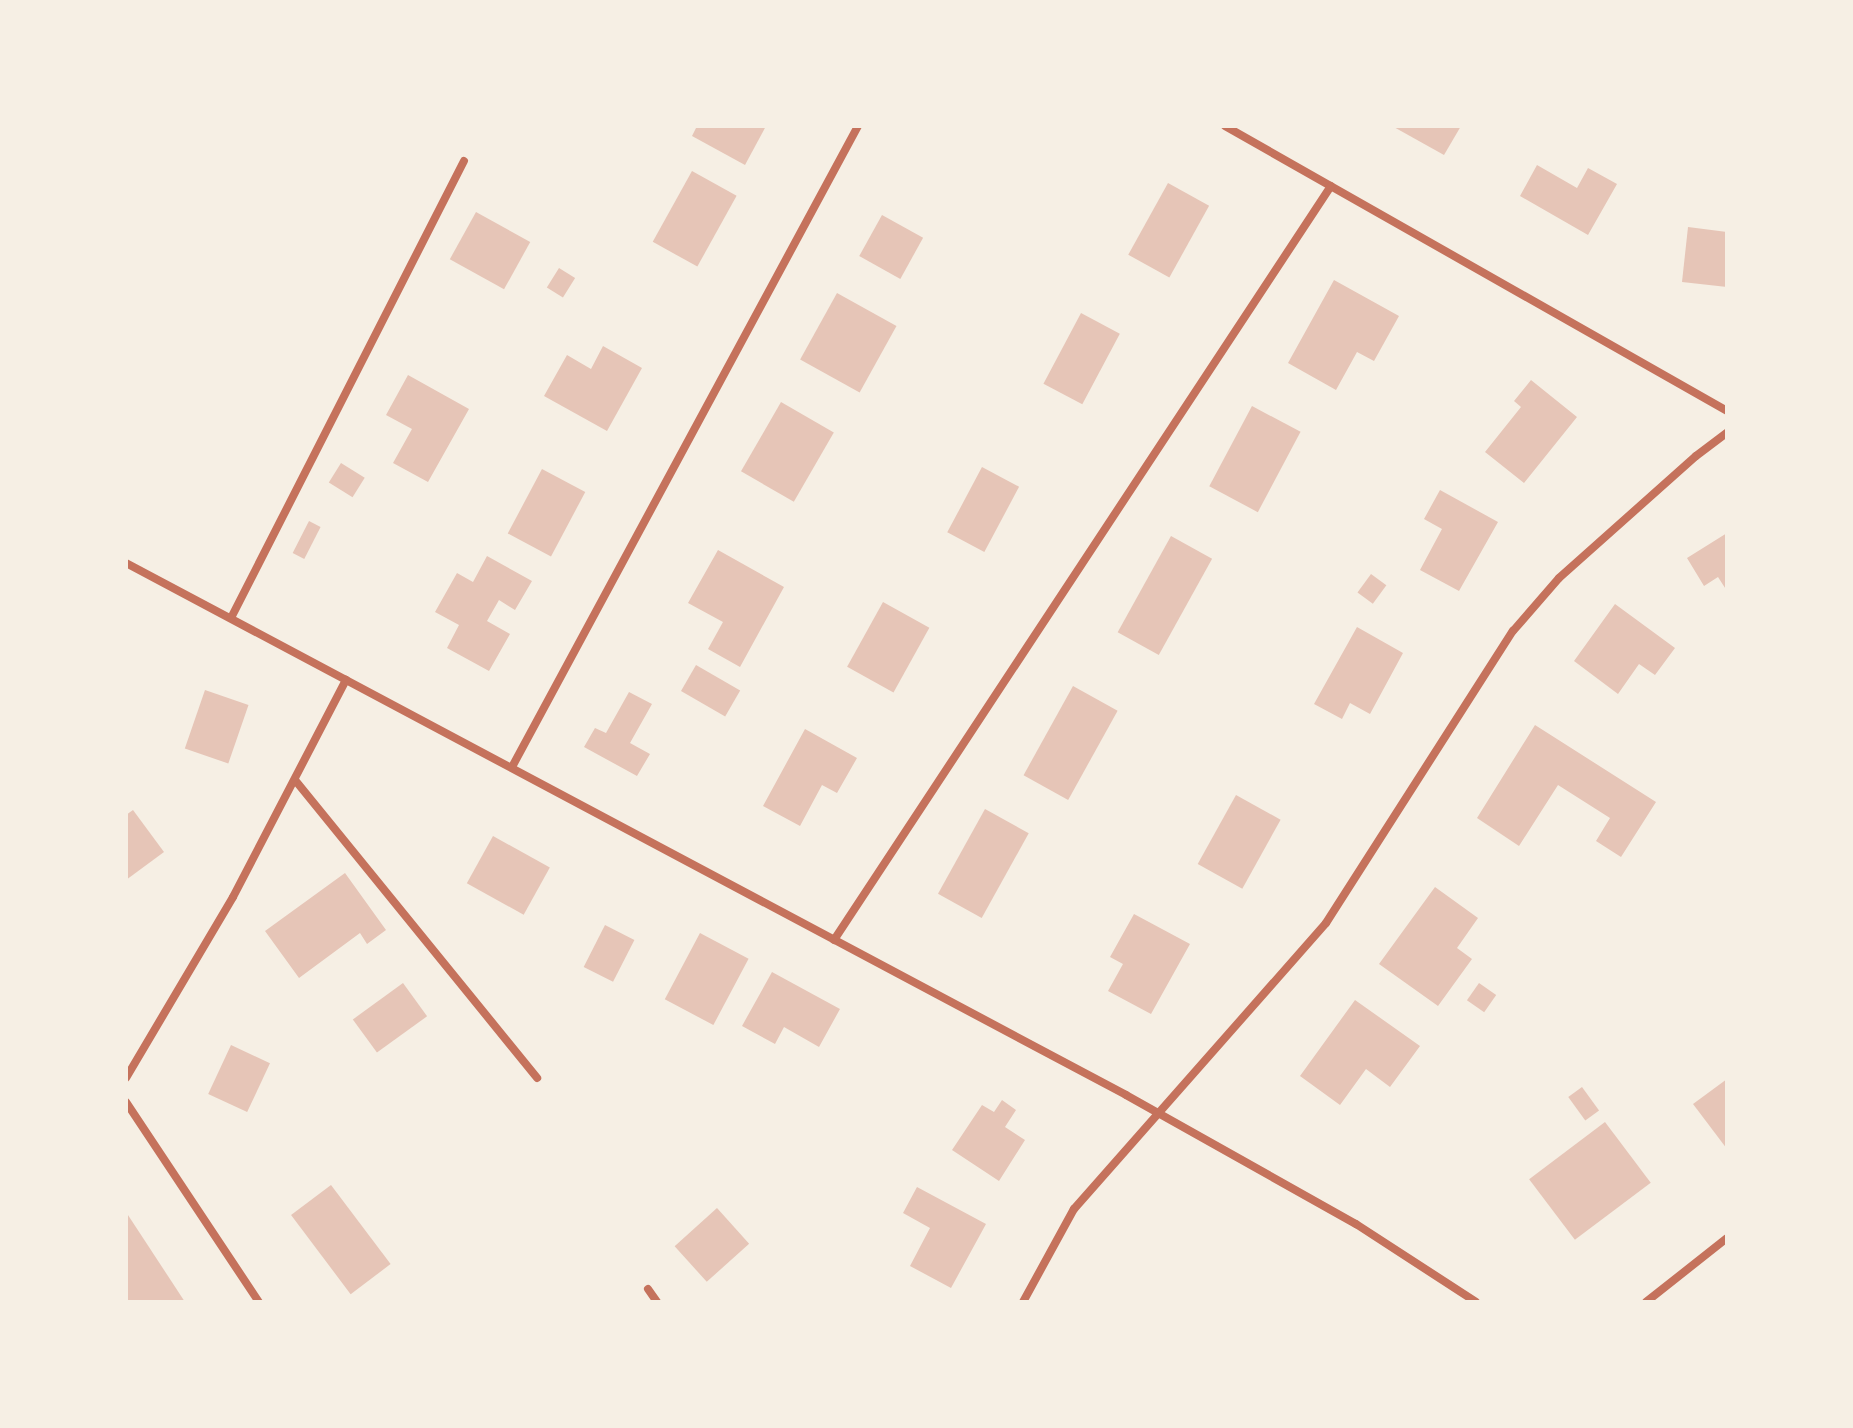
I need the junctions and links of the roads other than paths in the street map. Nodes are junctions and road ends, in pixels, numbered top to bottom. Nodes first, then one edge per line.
1 (858, 126) edge
2 (1225, 126) edge
3 (464, 161) dead end
4 (1331, 186) junction
5 (1727, 411) edge
6 (1727, 433) edge
7 (126, 563) edge
8 (231, 618) junction
9 (346, 680) junction
10 (512, 767) junction
11 (295, 780) junction
12 (834, 940) junction
13 (126, 1078) edge
14 (537, 1078) dead end
15 (126, 1102) edge
16 (1158, 1113) junction
17 (1727, 1238) edge
18 (648, 1289) dead end
19 (259, 1302) edge
20 (657, 1302) edge
21 (1023, 1302) edge
22 (1476, 1302) edge
23 (1646, 1302) edge

1 - 10 street
2 - 4 street
3 - 8 street
4 - 5 street
4 - 12 street
6 - 16 street
7 - 8 street
8 - 9 street
9 - 10 street
9 - 11 street
10 - 12 street
11 - 13 street
11 - 14 street
12 - 16 street
15 - 19 street
16 - 21 street
16 - 22 street
17 - 23 street
18 - 20 street

